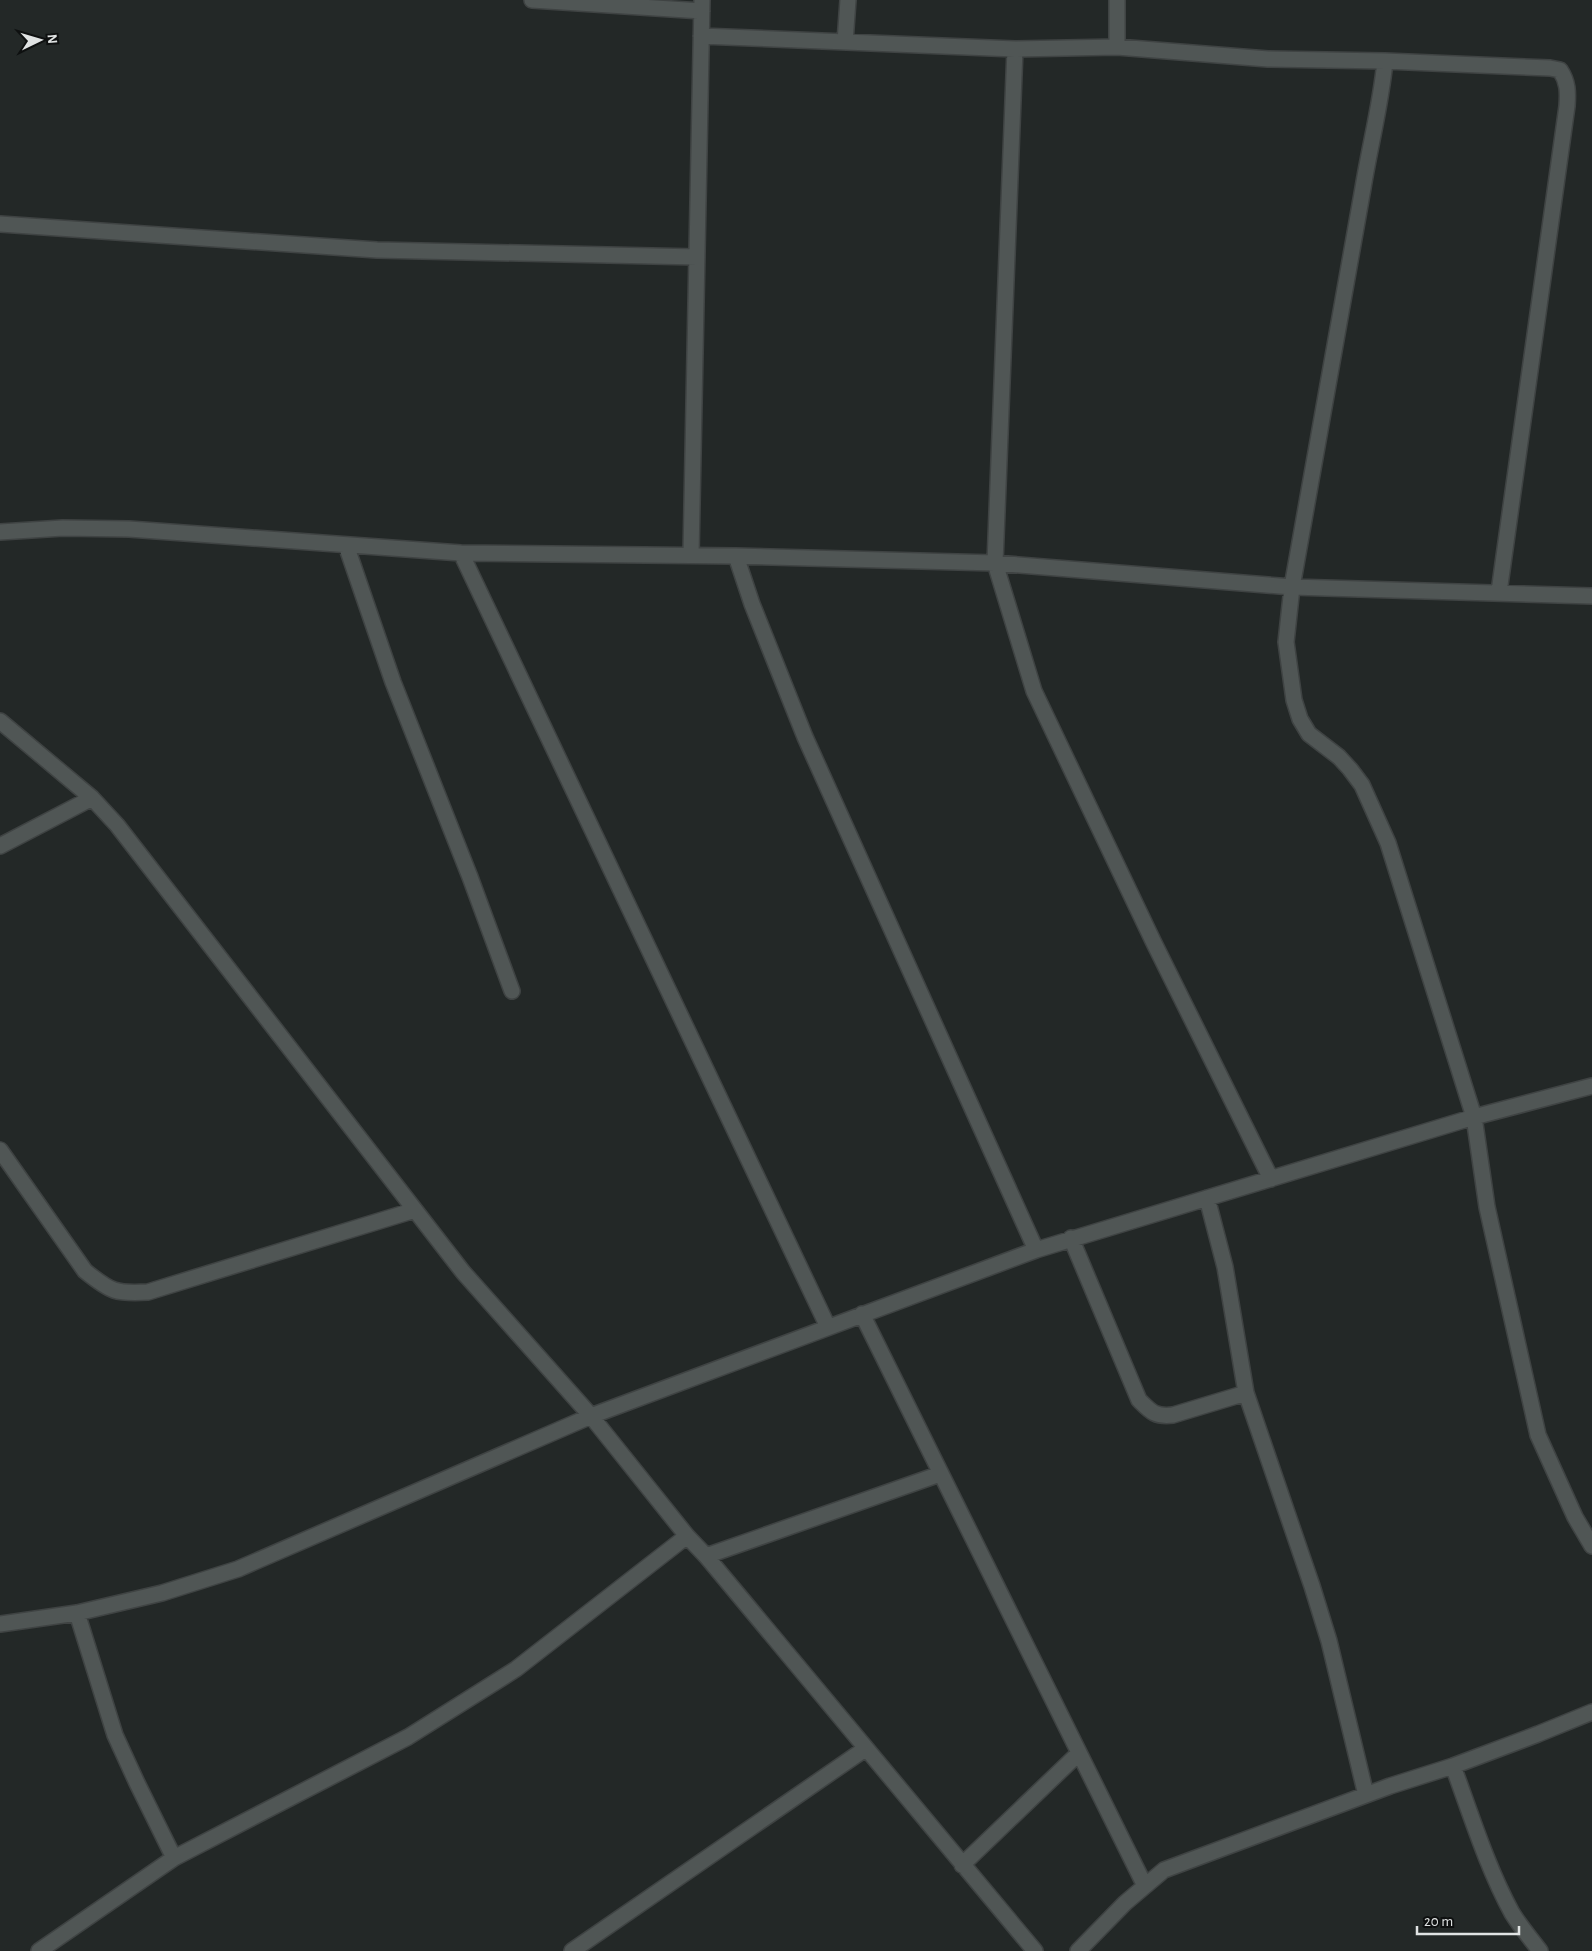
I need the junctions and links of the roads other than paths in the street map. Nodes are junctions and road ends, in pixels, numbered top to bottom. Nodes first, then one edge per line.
1 (532, 0) edge
2 (848, 0) edge
3 (1117, 0) edge
4 (702, 5) edge
5 (702, 36) junction
6 (845, 42) junction
7 (1117, 47) junction
8 (1015, 49) junction
9 (1386, 61) junction
10 (0, 224) edge
11 (697, 257) junction
12 (0, 532) edge
13 (346, 544) junction
14 (461, 553) junction
15 (691, 555) junction
16 (736, 556) junction
17 (995, 563) junction
18 (1292, 586) junction
19 (1499, 592) junction
20 (1592, 596) edge
21 (0, 721) edge
22 (92, 798) junction
23 (0, 846) edge
24 (512, 991) dead end
25 (1592, 1086) edge
26 (1474, 1118) junction
27 (0, 1150) edge
28 (1271, 1179) junction
29 (1207, 1198) junction
30 (415, 1210) junction
31 (1071, 1238) junction
32 (1036, 1250) junction
33 (862, 1314) junction
34 (828, 1327) junction
35 (1246, 1393) junction
36 (591, 1416) junction
37 (940, 1474) junction
38 (687, 1536) junction
39 (1592, 1546) edge
40 (706, 1556) junction
41 (77, 1613) junction
42 (0, 1624) edge
43 (1592, 1712) edge
44 (865, 1750) junction
45 (1079, 1753) junction
46 (1453, 1766) junction
47 (1366, 1795) junction
48 (174, 1858) junction
49 (962, 1865) junction
50 (1145, 1886) junction
51 (39, 1951) edge
52 (572, 1951) edge
53 (1034, 1951) edge
54 (1078, 1951) edge
55 (1540, 1951) edge

1 - 4 street
2 - 6 street
3 - 7 street
4 - 5 street
5 - 6 street
5 - 11 street
6 - 8 street
7 - 8 street
7 - 9 street
8 - 17 street
9 - 18 street
9 - 19 street
10 - 11 street
11 - 15 street
12 - 13 street
13 - 14 street
13 - 24 street
14 - 15 street
14 - 34 street
15 - 16 street
16 - 17 street
16 - 32 street
17 - 18 street
17 - 28 street
18 - 19 street
18 - 26 street
19 - 20 street
21 - 22 street
22 - 23 street
22 - 30 street
25 - 26 street
26 - 28 street
26 - 39 street
27 - 30 street
28 - 29 street
29 - 31 street
29 - 35 street
30 - 36 street
31 - 32 street
31 - 35 street
32 - 33 street
33 - 34 street
33 - 37 street
34 - 36 street
35 - 47 street
36 - 38 street
36 - 41 street
37 - 40 street
37 - 45 street
38 - 40 street
38 - 48 street
40 - 44 street
41 - 42 street
41 - 48 street
43 - 46 street
44 - 49 street
44 - 52 street
45 - 49 street
45 - 50 street
46 - 47 street
46 - 55 street
47 - 50 street
48 - 51 street
49 - 53 street
50 - 54 street

